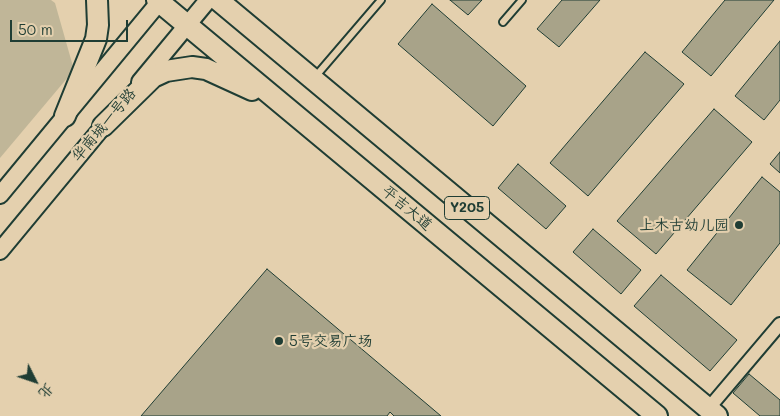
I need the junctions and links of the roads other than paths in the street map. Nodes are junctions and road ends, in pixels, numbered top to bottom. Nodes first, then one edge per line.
1 (97, 0) edge
2 (208, 0) edge
3 (218, 0) edge
4 (381, 0) edge
5 (522, 0) edge
6 (159, 1) edge
7 (503, 22) dead end
8 (187, 26) junction
9 (312, 79) junction
10 (280, 103) junction
11 (65, 116) junction
12 (104, 126) junction
13 (0, 195) edge
14 (0, 251) edge
15 (780, 324) edge
16 (713, 412) edge
17 (657, 416) edge

1 - 11 main road
2 - 8 street, 华南城一号路
3 - 9 main road, Y205
4 - 9 lane
5 - 7 lane
6 - 8 main road, 平吉大道 / Y205
6 - 11 street
8 - 10 main road, 平吉大道 / Y205
8 - 12 street, 华南城一号路
9 - 16 main road, Y205
10 - 12 main road
10 - 17 main road, 平吉大道 / Y205
11 - 13 street
12 - 14 street, 华南城一号路
15 - 16 street

